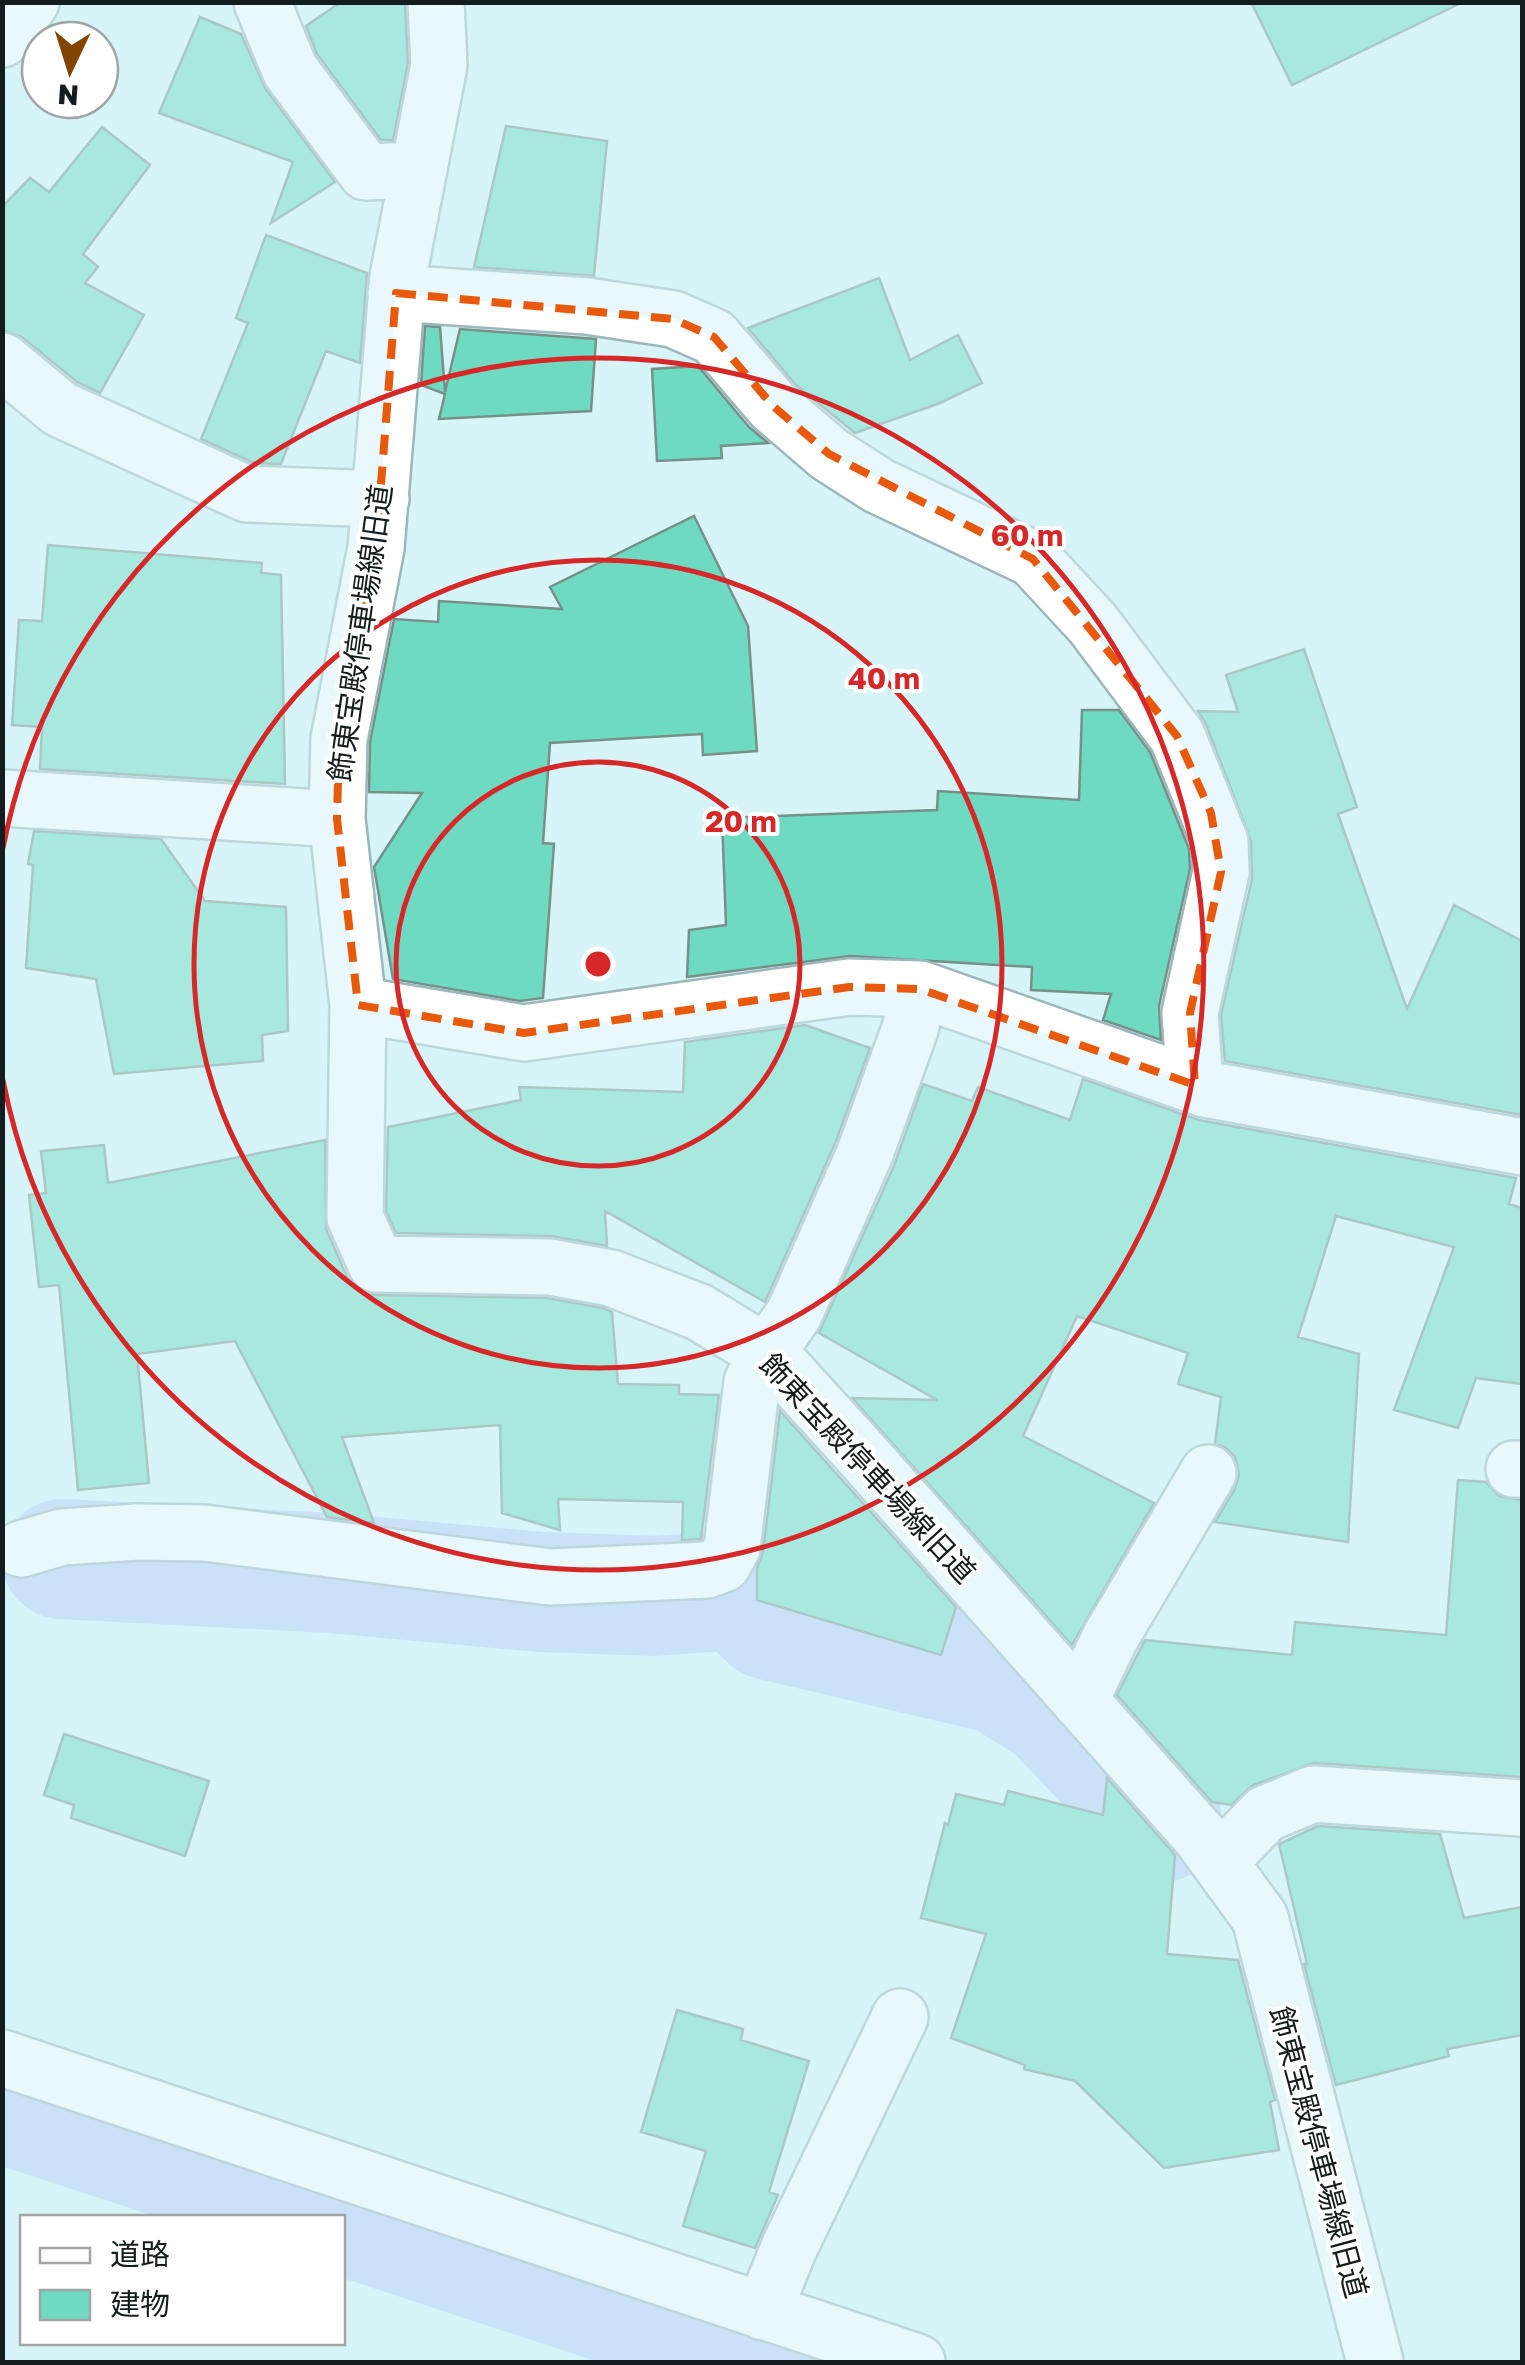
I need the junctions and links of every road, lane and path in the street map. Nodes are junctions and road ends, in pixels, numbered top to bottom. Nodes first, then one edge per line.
1 (31, 2) edge
2 (262, 2) edge
3 (436, 2) edge
4 (2, 39) edge
5 (420, 170) junction
6 (396, 294) junction
7 (2, 361) edge
8 (381, 499) junction
9 (2, 798) edge
10 (337, 820) junction
11 (920, 989) junction
12 (358, 1005) junction
13 (1194, 1085) junction
14 (1522, 1147) edge
15 (766, 1354) junction
16 (1208, 1473) dead end
17 (21, 1549) dead end
18 (1080, 1701) junction
19 (1522, 1808) edge
20 (1219, 1862) junction
21 (900, 2017) dead end
22 (2, 2058) edge
23 (763, 2312) junction
24 (917, 2362) edge
25 (1375, 2362) edge

1 - 4 street
2 - 5 street
3 - 5 street, 飾東宝殿停車場線旧道
5 - 6 street, 飾東宝殿停車場線旧道
6 - 8 street, 飾東宝殿停車場線旧道
6 - 13 street
7 - 8 street
8 - 10 street, 飾東宝殿停車場線旧道
9 - 10 street
10 - 12 street, 飾東宝殿停車場線旧道
11 - 12 street
11 - 13 street
11 - 15 street
12 - 15 street, 飾東宝殿停車場線旧道
13 - 14 street
15 - 17 street
15 - 18 street, 飾東宝殿停車場線旧道
16 - 18 street
18 - 20 street, 飾東宝殿停車場線旧道
19 - 20 street
20 - 25 street, 飾東宝殿停車場線旧道
21 - 23 street
22 - 23 street
23 - 24 street

